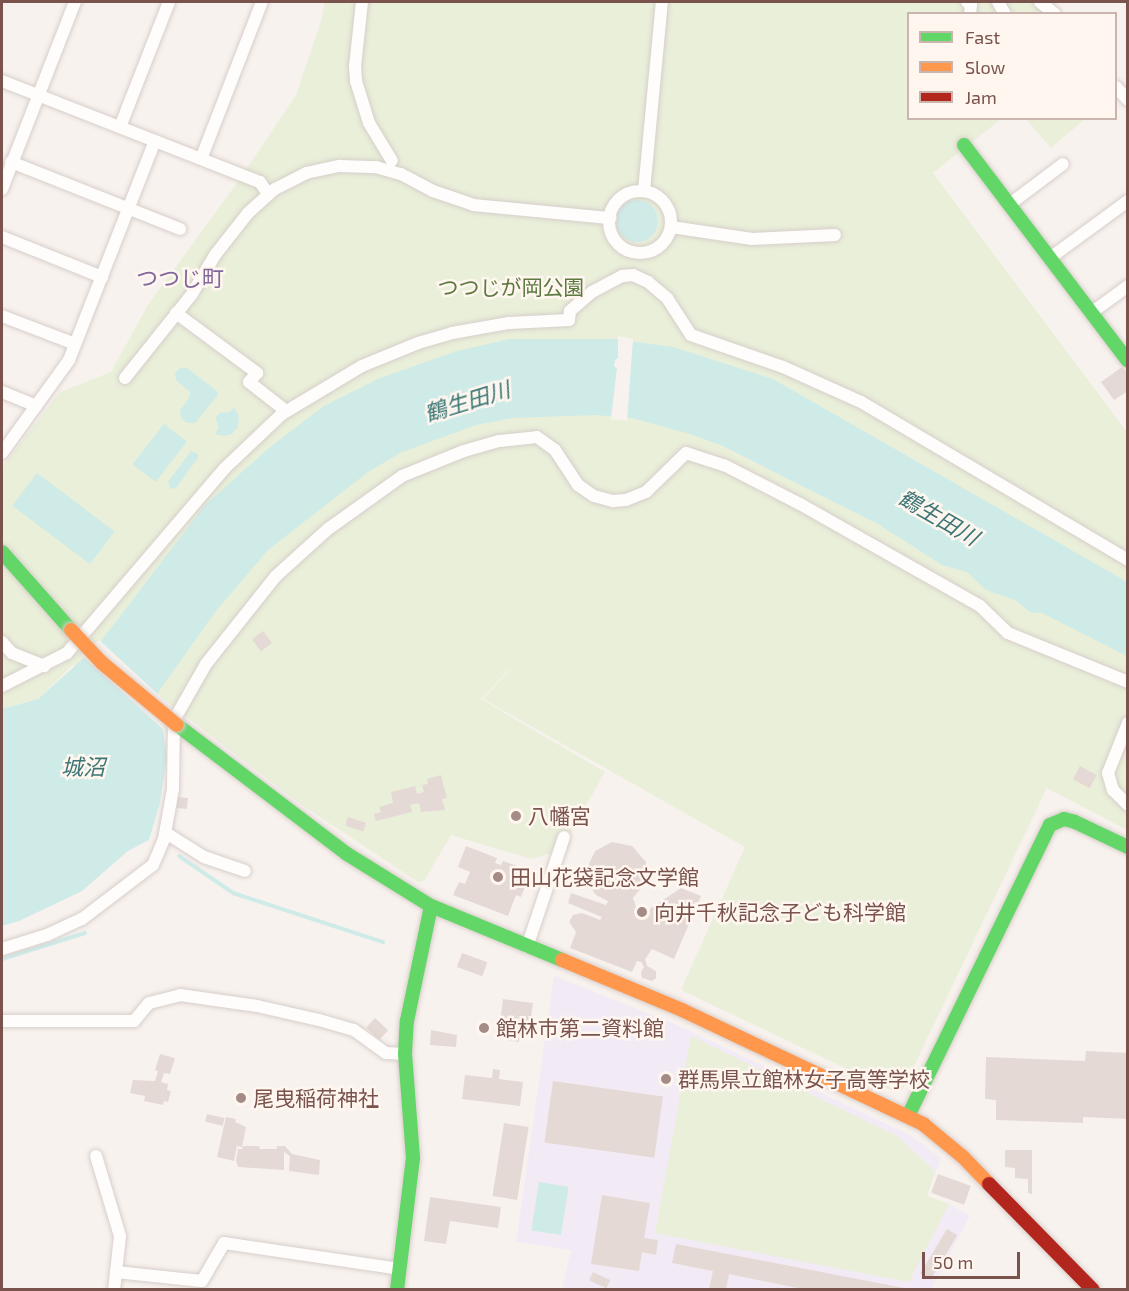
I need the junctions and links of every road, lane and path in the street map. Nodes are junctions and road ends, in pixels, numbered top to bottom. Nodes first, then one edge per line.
1 (75, 2) edge
2 (169, 2) edge
3 (262, 2) edge
4 (362, 2) edge
5 (662, 2) edge
6 (1040, 2) edge
7 (1052, 12) edge
8 (2, 81) edge
9 (1117, 88) edge
10 (37, 95) junction
11 (1128, 100) edge
12 (120, 127) junction
13 (155, 141) junction
14 (964, 145) dead end
15 (201, 159) junction
16 (392, 161) dead end
17 (11, 162) junction
18 (1063, 164) dead end
19 (2, 189) edge
20 (644, 191) junction
21 (268, 194) junction
22 (1128, 201) edge
23 (1011, 204) junction
24 (129, 209) junction
25 (610, 218) junction
26 (671, 227) junction
27 (180, 229) dead end
28 (835, 235) dead end
29 (2, 237) edge
30 (1050, 258) junction
31 (102, 277) junction
32 (1128, 286) edge
33 (176, 313) junction
34 (1091, 313) junction
35 (2, 316) edge
36 (75, 344) junction
37 (1128, 361) edge
38 (125, 378) dead end
39 (2, 392) edge
40 (36, 406) junction
41 (286, 411) junction
42 (2, 453) edge
43 (2, 552) edge
44 (1128, 560) edge
45 (2, 642) edge
46 (45, 666) junction
47 (1128, 682) edge
48 (2, 686) edge
49 (1128, 723) edge
50 (1128, 805) edge
51 (166, 832) junction
52 (564, 837) dead end
53 (1128, 847) edge
54 (245, 871) dead end
55 (431, 906) junction
56 (527, 946) junction
57 (2, 949) edge
58 (2, 1022) edge
59 (405, 1054) junction
60 (908, 1116) junction
61 (96, 1156) dead end
62 (400, 1269) junction
63 (116, 1272) junction
64 (114, 1290) edge
65 (397, 1290) edge
66 (1093, 1290) edge

1 - 10 street
2 - 12 street
3 - 15 street
4 - 16 street
5 - 20 street
6 - 7 street
8 - 10 street
9 - 11 street
10 - 12 street
10 - 17 street
12 - 13 street
13 - 15 street
13 - 24 street
14 - 23 street
15 - 21 street
17 - 19 street
17 - 24 street
18 - 23 street
20 - 25 street
20 - 26 street
21 - 25 street
21 - 33 street
22 - 30 street
23 - 30 street
24 - 27 street
24 - 31 street
25 - 26 street
26 - 28 street
29 - 31 street
30 - 34 street
31 - 36 street
32 - 34 street
33 - 38 street
33 - 41 street
34 - 37 street
35 - 36 street
36 - 40 street
39 - 40 street
40 - 42 street
41 - 44 street
41 - 46 street
43 - 55 street, bridge
45 - 46 street
46 - 48 street
47 - 51 street
49 - 50 street
51 - 54 street
51 - 57 street
52 - 56 street
53 - 60 street
55 - 56 street
55 - 59 street
56 - 60 street
58 - 59 street
59 - 62 street
60 - 66 street
61 - 63 street
62 - 63 street
62 - 65 street
63 - 64 street

